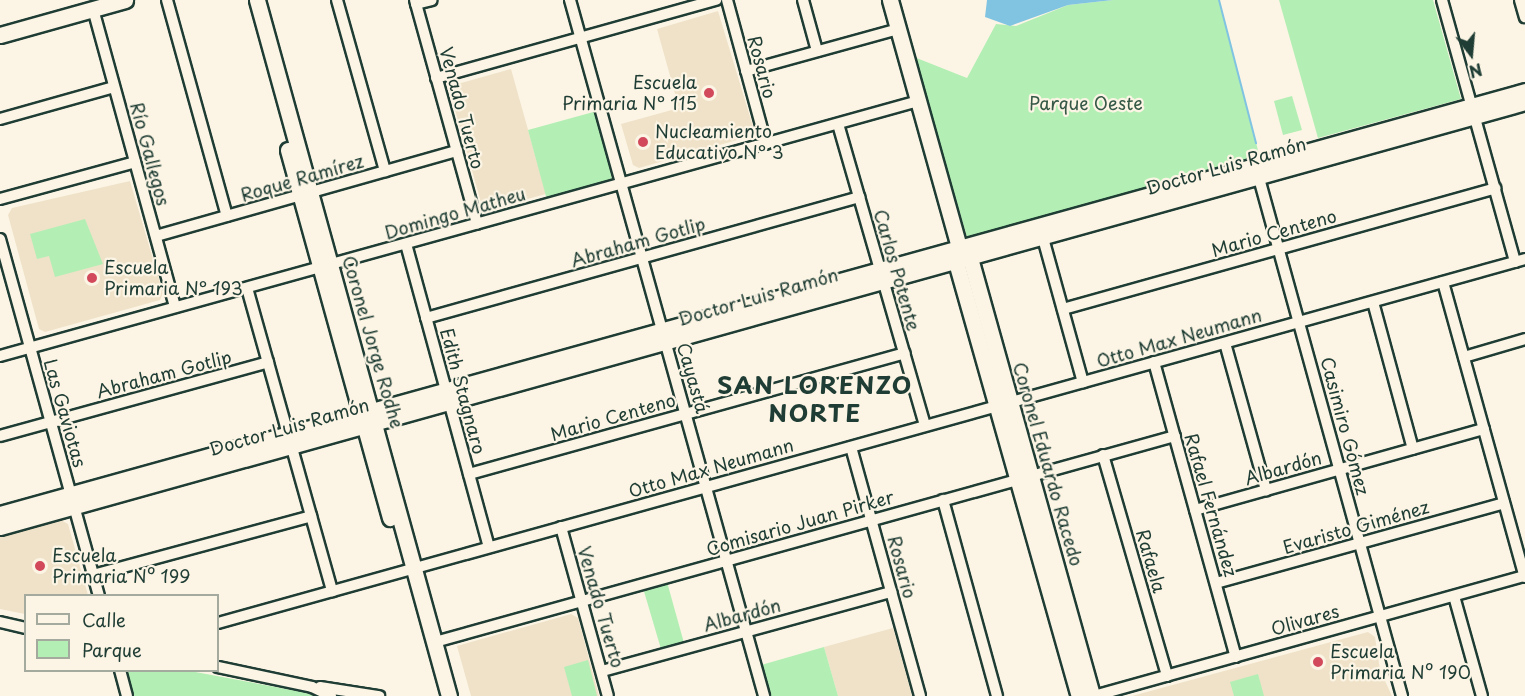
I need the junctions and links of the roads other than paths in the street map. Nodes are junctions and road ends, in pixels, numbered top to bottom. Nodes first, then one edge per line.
1 (125, 0) edge
2 (168, 0) edge
3 (247, 0) edge
4 (257, 0) edge
5 (337, 0) edge
6 (432, 0) edge
7 (570, 0) edge
8 (716, 0) edge
9 (727, 0) edge
10 (803, 0) edge
11 (890, 0) edge
12 (1442, 0) edge
13 (1520, 0) edge
14 (416, 2) edge
15 (93, 9) junction
16 (1525, 17) edge
17 (898, 28) junction
18 (0, 35) edge
19 (580, 38) junction
20 (818, 51) junction
21 (746, 71) junction
22 (436, 78) junction
23 (114, 87) junction
24 (1525, 91) edge
25 (918, 101) junction
26 (1525, 102) edge
27 (1473, 111) junction
28 (0, 119) edge
29 (838, 124) junction
30 (766, 144) junction
31 (457, 151) junction
32 (135, 162) junction
33 (385, 171) junction
34 (1257, 171) junction
35 (621, 184) junction
36 (1495, 188) junction
37 (306, 194) junction
38 (859, 197) junction
39 (0, 199) edge
40 (226, 216) junction
41 (477, 224) junction
42 (1041, 231) junction
43 (156, 236) junction
44 (0, 239) edge
45 (406, 244) junction
46 (1278, 249) junction
47 (962, 256) junction
48 (642, 258) junction
49 (1520, 261) edge
50 (326, 266) junction
51 (882, 276) junction
52 (1443, 282) junction
53 (247, 288) junction
54 (1373, 302) junction
55 (175, 308) junction
56 (1063, 309) junction
57 (426, 318) junction
58 (1299, 322) junction
59 (664, 336) junction
60 (1525, 339) edge
61 (1225, 343) junction
62 (30, 348) junction
63 (904, 353) junction
64 (0, 356) edge
65 (1464, 357) junction
66 (268, 362) junction
67 (1154, 363) junction
68 (1083, 382) junction
69 (448, 396) junction
70 (1004, 404) junction
71 (685, 414) junction
72 (369, 418) junction
73 (51, 422) junction
74 (925, 426) junction
75 (1484, 429) junction
76 (1174, 435) junction
77 (0, 436) edge
78 (290, 440) junction
79 (851, 447) junction
80 (1413, 448) junction
81 (1103, 455) junction
82 (1339, 469) junction
83 (469, 474) junction
84 (1024, 478) junction
85 (706, 487) junction
86 (1266, 490) junction
87 (73, 500) junction
88 (943, 500) junction
89 (1504, 503) junction
90 (1195, 510) junction
91 (0, 514) edge
92 (311, 516) junction
93 (872, 520) junction
94 (0, 527) edge
95 (561, 527) junction
96 (1360, 543) junction
97 (489, 547) junction
98 (726, 561) junction
99 (410, 569) junction
100 (93, 575) junction
101 (1525, 576) edge
102 (1216, 583) junction
103 (332, 591) junction
104 (891, 592) junction
105 (98, 594) edge
106 (1454, 596) junction
107 (582, 601) junction
108 (1380, 616) junction
109 (0, 622) edge
110 (219, 622) edge
111 (24, 628) edge
112 (746, 632) junction
113 (435, 642) junction
114 (1236, 657) junction
115 (219, 667) edge
116 (602, 671) junction
117 (121, 672) edge
118 (1167, 676) junction
119 (312, 687) junction
120 (373, 695) edge
121 (127, 696) edge
122 (331, 696) edge
123 (348, 696) edge
124 (439, 696) edge
125 (449, 696) edge
126 (608, 696) edge
127 (764, 696) edge
128 (920, 696) edge
129 (998, 696) edge
130 (1079, 696) edge
131 (1093, 696) edge
132 (1402, 696) edge
133 (1482, 696) edge

1 - 15 main road
2 - 40 street
3 - 37 main road, Coronel Jorge Rodhe
4 - 37 main road, Coronel Jorge Rodhe
5 - 33 street
6 - 14 street
7 - 19 street, Cayastá
8 - 19 street
9 - 21 street, Rosario
10 - 20 street
11 - 17 main road, Coronel Eduardo Racedo
12 - 27 street
13 - 16 street
14 - 22 street, Venado Tuerto
15 - 18 main road
15 - 23 street, Río Gallegos
17 - 20 street
17 - 25 main road, Coronel Eduardo Racedo
19 - 22 street
19 - 35 street, Cayastá
20 - 21 street
21 - 30 street, Rosario
22 - 31 street, Venado Tuerto
23 - 28 street
23 - 32 street, Río Gallegos
24 - 27 main road, Doctor Luis Ramón
25 - 29 street, Domingo Matheu
25 - 47 main road, Coronel Eduardo Racedo
26 - 27 main road, Doctor Luis Ramón
27 - 34 main road, Doctor Luis Ramón
27 - 36 street
29 - 30 street, Domingo Matheu
29 - 38 street, Carlos Potente
30 - 35 street, Domingo Matheu
31 - 33 street, Roque Ramírez
31 - 41 street, Venado Tuerto
32 - 39 street
32 - 43 street, Río Gallegos
33 - 37 street, Roque Ramírez
34 - 42 main road, Doctor Luis Ramón
34 - 46 street, Casimiro Gómez
35 - 41 street, Domingo Matheu
35 - 48 street, Cayastá
36 - 46 street, Mario Centeno
36 - 49 street
37 - 40 street, Roque Ramírez
37 - 50 main road, Coronel Jorge Rodhe
38 - 48 street, Abraham Gotlip
38 - 51 street, Carlos Potente
40 - 43 street, Roque Ramírez
41 - 45 street, Domingo Matheu
42 - 47 main road, Doctor Luis Ramón
42 - 56 street
43 - 55 street, Río Gallegos
44 - 62 street, Las Gaviotas
45 - 50 street, Domingo Matheu
45 - 57 street, Edith Stagnaro
46 - 56 street, Mario Centeno
46 - 58 street, Casimiro Gómez
47 - 51 main road, Doctor Luis Ramón
47 - 70 main road, Coronel Eduardo Racedo
48 - 57 street, Abraham Gotlip
48 - 59 street, Cayastá
49 - 52 street, Otto Max Neumann
50 - 53 street, Domingo Matheu
50 - 72 main road, Coronel Jorge Rodhe
51 - 59 main road, Doctor Luis Ramón
51 - 63 street, Carlos Potente
52 - 54 street, Otto Max Neumann
52 - 65 street
53 - 55 street, Domingo Matheu
53 - 66 street
54 - 58 street, Otto Max Neumann
54 - 80 street
55 - 62 street, Domingo Matheu
56 - 68 street
57 - 69 street, Edith Stagnaro
58 - 61 street, Otto Max Neumann
58 - 82 street, Casimiro Gómez
59 - 69 main road, Doctor Luis Ramón
59 - 71 street, Cayastá
60 - 65 street
61 - 67 street, Otto Max Neumann
61 - 86 street
62 - 64 street, Domingo Matheu
62 - 73 street, Las Gaviotas
63 - 71 street, Mario Centeno
63 - 74 street, Carlos Potente
65 - 75 street
66 - 73 street, Abraham Gotlip
66 - 78 street
67 - 68 street, Otto Max Neumann
67 - 76 street, Rafael Fernández
68 - 70 street, Otto Max Neumann
69 - 72 main road, Doctor Luis Ramón
69 - 83 street, Edith Stagnaro
70 - 74 street, Otto Max Neumann
70 - 84 main road, Coronel Eduardo Racedo
71 - 83 street, Mario Centeno
71 - 85 street, Cayastá
72 - 78 main road, Doctor Luis Ramón
72 - 99 main road, Coronel Jorge Rodhe
73 - 77 street, Abraham Gotlip
73 - 87 street, Las Gaviotas
74 - 79 street, Otto Max Neumann
75 - 80 street, Albardón
75 - 89 street
76 - 81 street, Comisario Juan Pirker
76 - 90 street, Rafael Fernández
78 - 87 main road, Doctor Luis Ramón
78 - 92 street
79 - 85 street, Otto Max Neumann
79 - 93 street, Rosario
80 - 82 street, Albardón
81 - 84 street, Comisario Juan Pirker
81 - 118 street, Rafaela
82 - 86 street, Albardón
82 - 96 street, Casimiro Gómez
83 - 97 street, Edith Stagnaro
84 - 88 street, Comisario Juan Pirker
84 - 130 main road, Coronel Eduardo Racedo
84 - 131 main road, Coronel Eduardo Racedo
85 - 95 street, Otto Max Neumann
85 - 98 street, Cayastá
86 - 90 street, Albardón
87 - 91 main road, Doctor Luis Ramón
87 - 94 main road, Doctor Luis Ramón
87 - 100 street, Las Gaviotas
88 - 93 street, Comisario Juan Pirker
88 - 129 street
89 - 96 street, Evaristo Giménez
89 - 101 street
90 - 102 street, Rafael Fernández
92 - 100 street
92 - 103 street
93 - 98 street, Comisario Juan Pirker
93 - 104 street, Rosario
95 - 97 street, Otto Max Neumann
95 - 107 street, Venado Tuerto
96 - 102 street, Evaristo Giménez
96 - 108 street, Casimiro Gómez
97 - 99 street, Otto Max Neumann
98 - 107 street, Comisario Juan Pirker
98 - 112 street, Cayastá
99 - 103 street, Otto Max Neumann
99 - 113 main road, Coronel Jorge Rodhe
99 - 124 main road, Coronel Jorge Rodhe
100 - 105 street, Las Gaviotas
101 - 106 street, Olivares
102 - 114 street, Rafael Fernández
103 - 110 street, Otto Max Neumann
104 - 112 street, Albardón
104 - 128 street, Rosario
106 - 108 street, Olivares
106 - 133 street
107 - 113 street, Comisario Juan Pirker
107 - 116 street, Venado Tuerto
108 - 114 street, Olivares
108 - 132 street, Casimiro Gómez
109 - 111 street
112 - 116 street, Albardón
112 - 127 street, Cayastá
113 - 125 main road, Coronel Jorge Rodhe
114 - 118 street, Olivares
115 - 119 street
116 - 126 street, Venado Tuerto
117 - 121 street
118 - 131 street, Olivares
119 - 120 street
119 - 122 street
120 - 123 street

